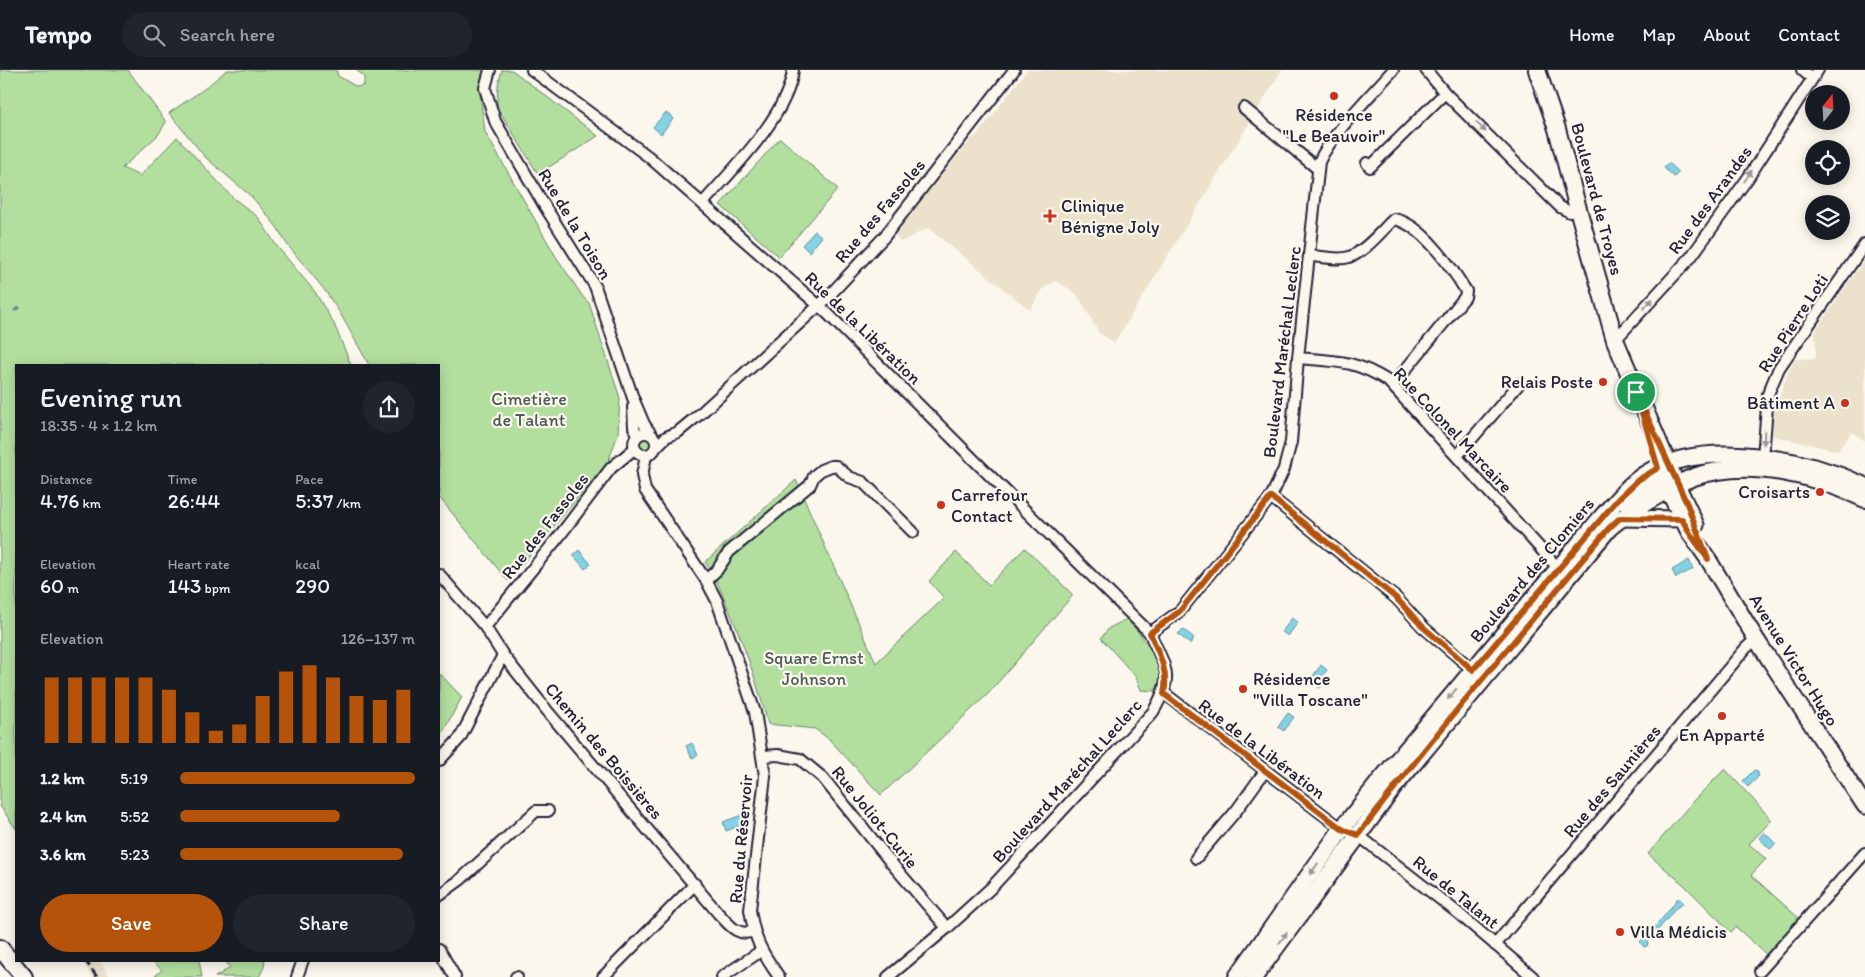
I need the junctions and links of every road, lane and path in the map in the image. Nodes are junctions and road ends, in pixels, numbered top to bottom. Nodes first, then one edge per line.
1 (490, 70) edge
2 (532, 70) edge
3 (792, 70) edge
4 (1014, 70) edge
5 (1393, 70) edge
6 (1426, 70) edge
7 (1537, 70) edge
8 (1802, 70) edge
9 (1815, 74) edge
10 (1446, 93) junction
11 (1244, 108) dead end
12 (1367, 163) dead end
13 (1318, 169) junction
14 (703, 203) junction
15 (1578, 209) junction
16 (1865, 244) edge
17 (1310, 256) junction
18 (818, 306) junction
19 (1615, 340) junction
20 (1298, 358) junction
21 (1393, 384) junction
22 (1519, 384) dead end
23 (1636, 392) joint
24 (633, 398) junction
25 (651, 435) junction
26 (637, 436) junction
27 (666, 437) junction
28 (656, 447) junction
29 (634, 449) junction
30 (646, 456) junction
31 (1457, 456) junction
32 (1763, 457) junction
33 (1668, 477) junction
34 (1865, 486) edge
35 (1271, 497) junction
36 (1865, 499) edge
37 (1682, 519) junction
38 (1614, 523) junction
39 (913, 532) dead end
40 (1708, 559) junction
41 (1559, 568) junction
42 (440, 575) edge
43 (706, 580) junction
44 (485, 627) junction
45 (1150, 633) junction
46 (1756, 640) junction
47 (503, 655) junction
48 (1473, 670) junction
49 (1164, 694) junction
50 (763, 756) junction
51 (440, 760) edge
52 (1265, 771) junction
53 (1865, 806) edge
54 (548, 811) dead end
55 (1342, 829) junction
56 (1358, 835) junction
57 (1865, 853) edge
58 (1196, 858) dead end
59 (695, 884) junction
60 (440, 894) edge
61 (947, 928) junction
62 (754, 931) junction
63 (1495, 945) junction
64 (0, 948) edge
65 (440, 951) edge
66 (761, 951) junction
67 (302, 962) edge
68 (1760, 971) dead end
69 (1530, 976) edge
70 (24, 977) edge
71 (297, 977) edge
72 (455, 977) edge
73 (603, 977) edge
74 (722, 977) edge
75 (779, 977) edge
76 (888, 977) edge
77 (1238, 977) edge
78 (1254, 977) edge

1 - 24 street, Rue de la Toison
2 - 14 street, Rue de la Libération
3 - 14 street
4 - 18 street, Rue des Fassoles
5 - 13 street, Boulevard Maréchal Leclerc
6 - 10 street
7 - 15 main road, Boulevard de Troyes
8 - 9 street
19 -> 9 street, Rue des Arandes
10 - 12 street
10 -> 15 street
11 - 13 street
13 - 17 street, Boulevard Maréchal Leclerc
14 - 18 street, Rue de la Libération
15 - 19 main road, Boulevard de Troyes
16 -> 32 street, Rue Pierre Loti
17 - 20 street, Boulevard Maréchal Leclerc
17 - 21 street
18 - 27 street, Rue des Fassoles
18 - 45 street, Rue de la Libération
19 - 23 main road, Boulevard de Troyes
20 - 21 street, Rue Colonel Marcaire
20 - 35 street, Boulevard Maréchal Leclerc
21 - 31 street, Rue Colonel Marcaire
22 - 31 street
23 - 33 main road, Avenue Victor Hugo
24 - 25 street, Rue de la Toison
24 - 26 street, Rue de la Toison
25 - 26 street
25 - 27 street
25 - 28 street
26 - 29 street
27 - 28 street, Rue des Fassoles
28 - 30 street
29 - 30 street
29 - 44 street, Rue des Fassoles
30 - 43 street, Rue du Réservoir
31 - 41 street, Rue Colonel Marcaire
32 - 33 main road
32 - 34 main road
33 - 36 main road
33 - 37 main road, Avenue Victor Hugo
33 - 38 main road, Boulevard des Clomiers
33 - 40 main road, Avenue Victor Hugo
33 - 41 main road, Boulevard des Clomiers
35 - 45 street, Boulevard Maréchal Leclerc
35 - 48 street
37 - 38 main road
37 - 40 main road, Avenue Victor Hugo
38 - 56 main road, Boulevard des Clomiers
39 - 43 street
40 - 46 main road, Avenue Victor Hugo
41 - 48 main road, Boulevard des Clomiers
42 - 44 street, Chemin des Boissières
43 - 50 street, Rue du Réservoir
44 - 47 street, Chemin des Boissières
45 - 49 street, Boulevard Maréchal Leclerc
46 - 53 main road, Avenue Victor Hugo
46 - 63 street, Rue des Saunières
47 - 51 street
47 - 59 street, Chemin des Boissières
48 -> 55 main road, Boulevard des Clomiers
49 - 52 street, Rue de la Libération
49 - 61 street, Boulevard Maréchal Leclerc
50 - 61 street, Rue Joliot-Curie
50 - 62 street, Rue du Réservoir
52 - 55 street, Rue de la Libération
52 - 58 street
54 - 60 street
55 - 56 main road
55 -> 77 main road, Boulevard des Clomiers
56 - 63 street, Rue de Talant
78 -> 56 main road, Boulevard des Clomiers
57 - 68 street
59 - 62 street, Chemin des Boissières
59 - 73 street
61 - 76 street, Boulevard Maréchal Leclerc
62 - 66 street, Rue du Réservoir
63 - 69 street, Rue de Talant
64 - 70 main road
65 - 72 street
66 - 74 street
66 - 75 street, Rue du Réservoir
67 - 71 street

